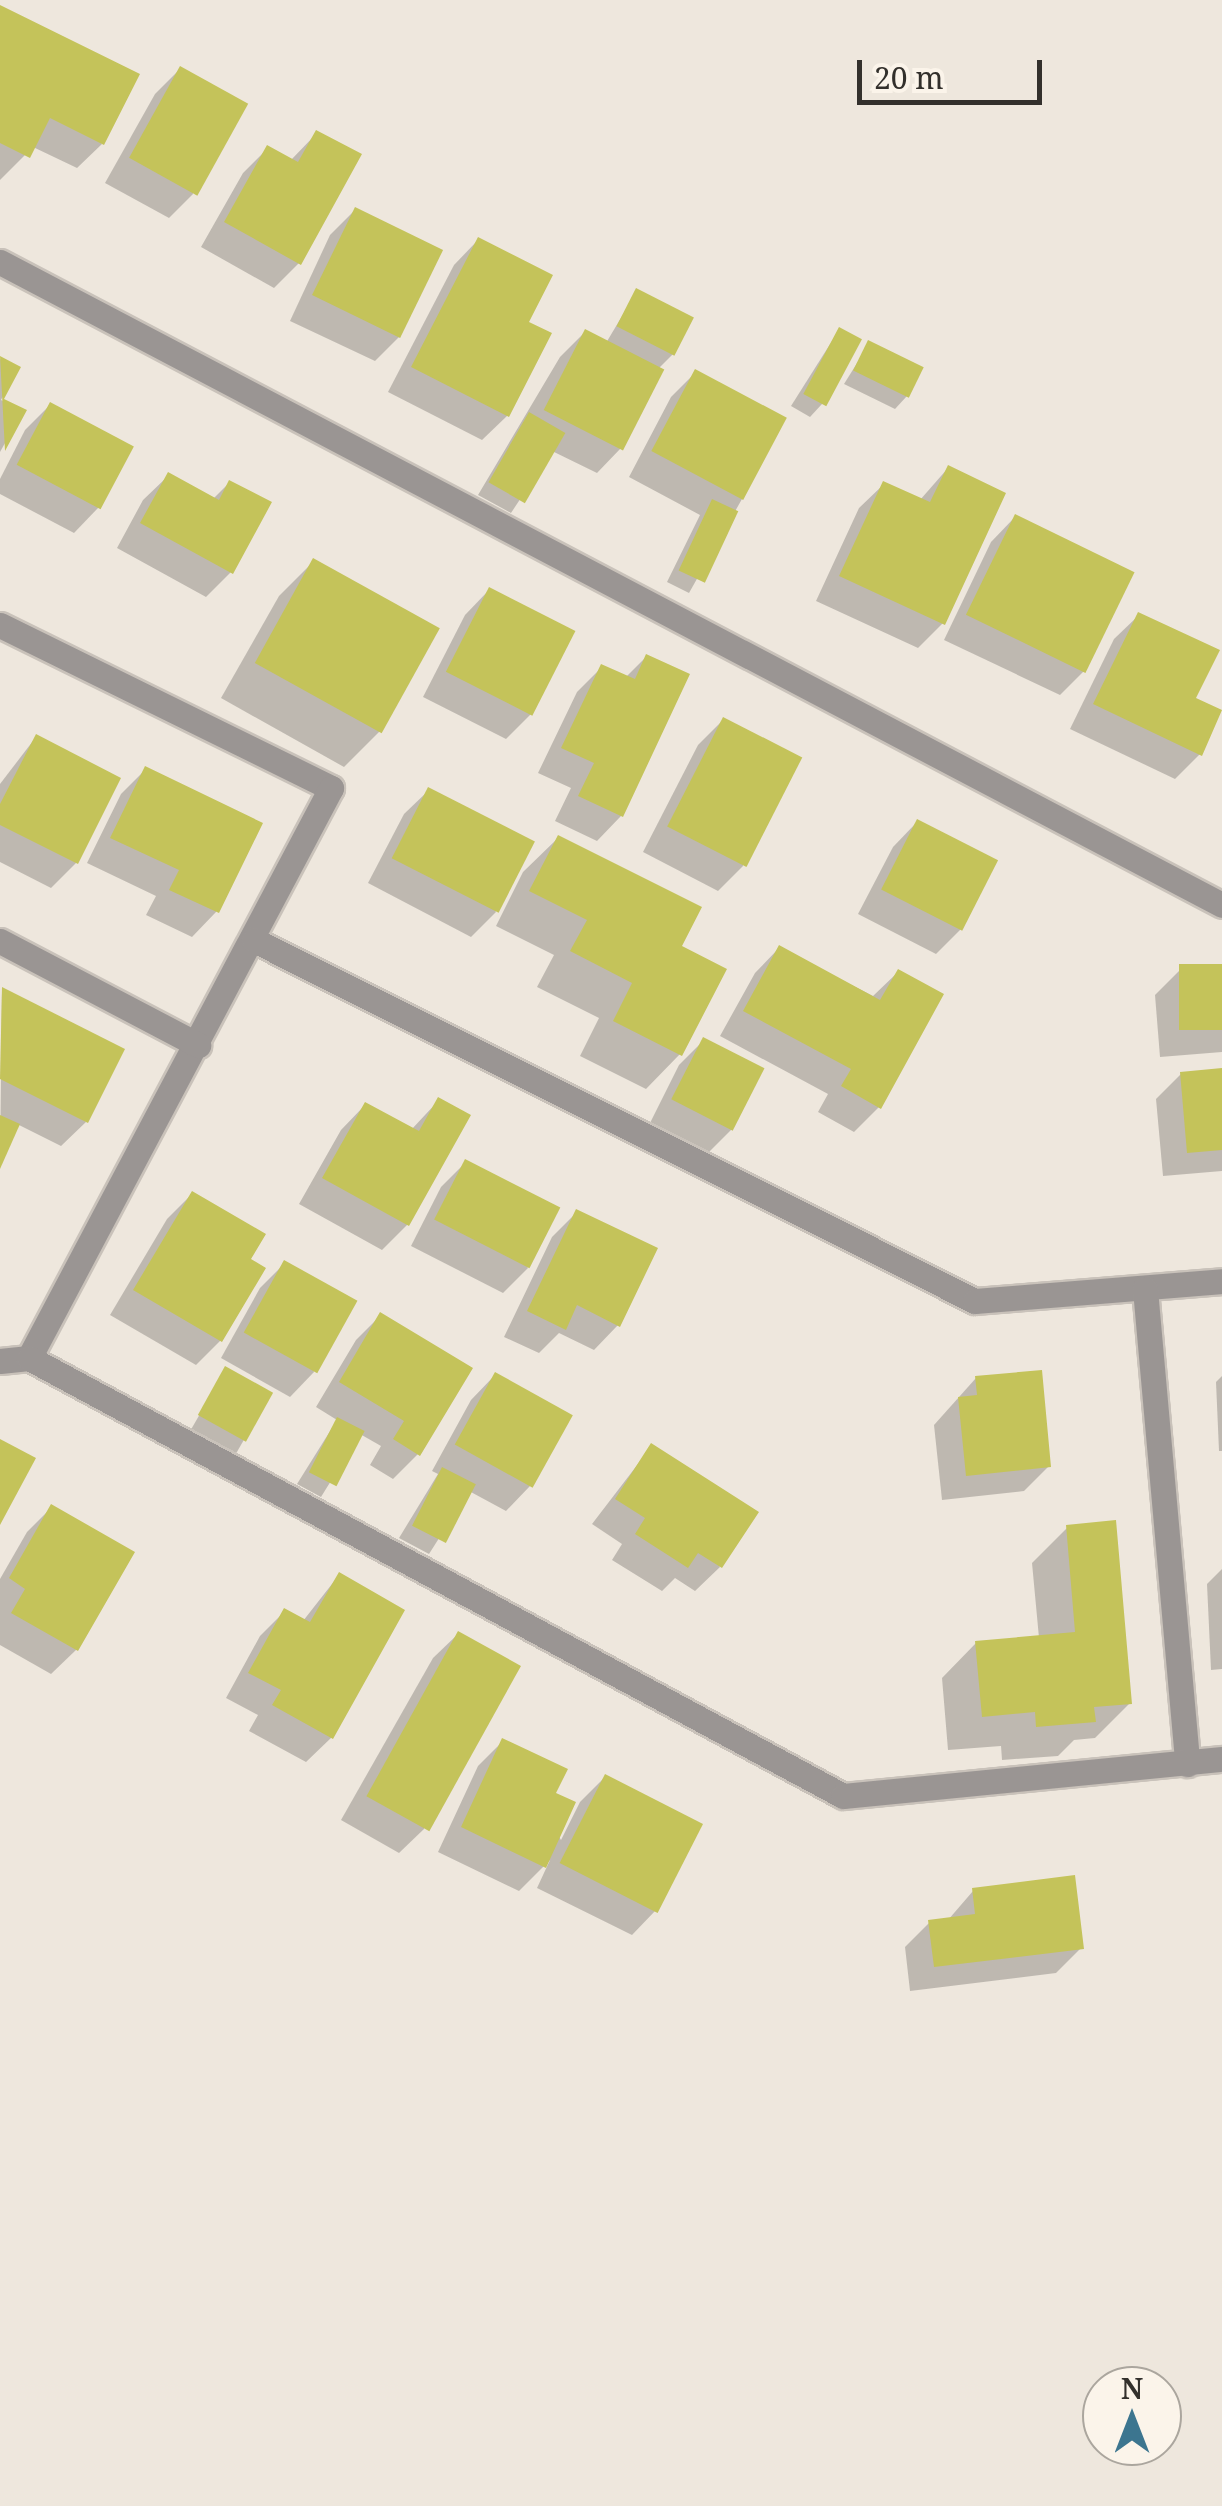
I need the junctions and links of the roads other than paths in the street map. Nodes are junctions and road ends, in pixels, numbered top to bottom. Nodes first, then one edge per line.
1 (0, 262) edge
2 (0, 626) edge
3 (1222, 905) edge
4 (254, 940) junction
5 (0, 941) edge
6 (198, 1046) junction
7 (1222, 1281) edge
8 (1145, 1289) junction
9 (29, 1358) junction
10 (0, 1361) edge
11 (1222, 1760) edge
12 (1188, 1764) junction

1 - 3 street
2 - 4 street
4 - 6 street
4 - 8 street
5 - 6 street
6 - 9 street
7 - 8 street
8 - 12 street
9 - 10 street
9 - 12 street
11 - 12 street

